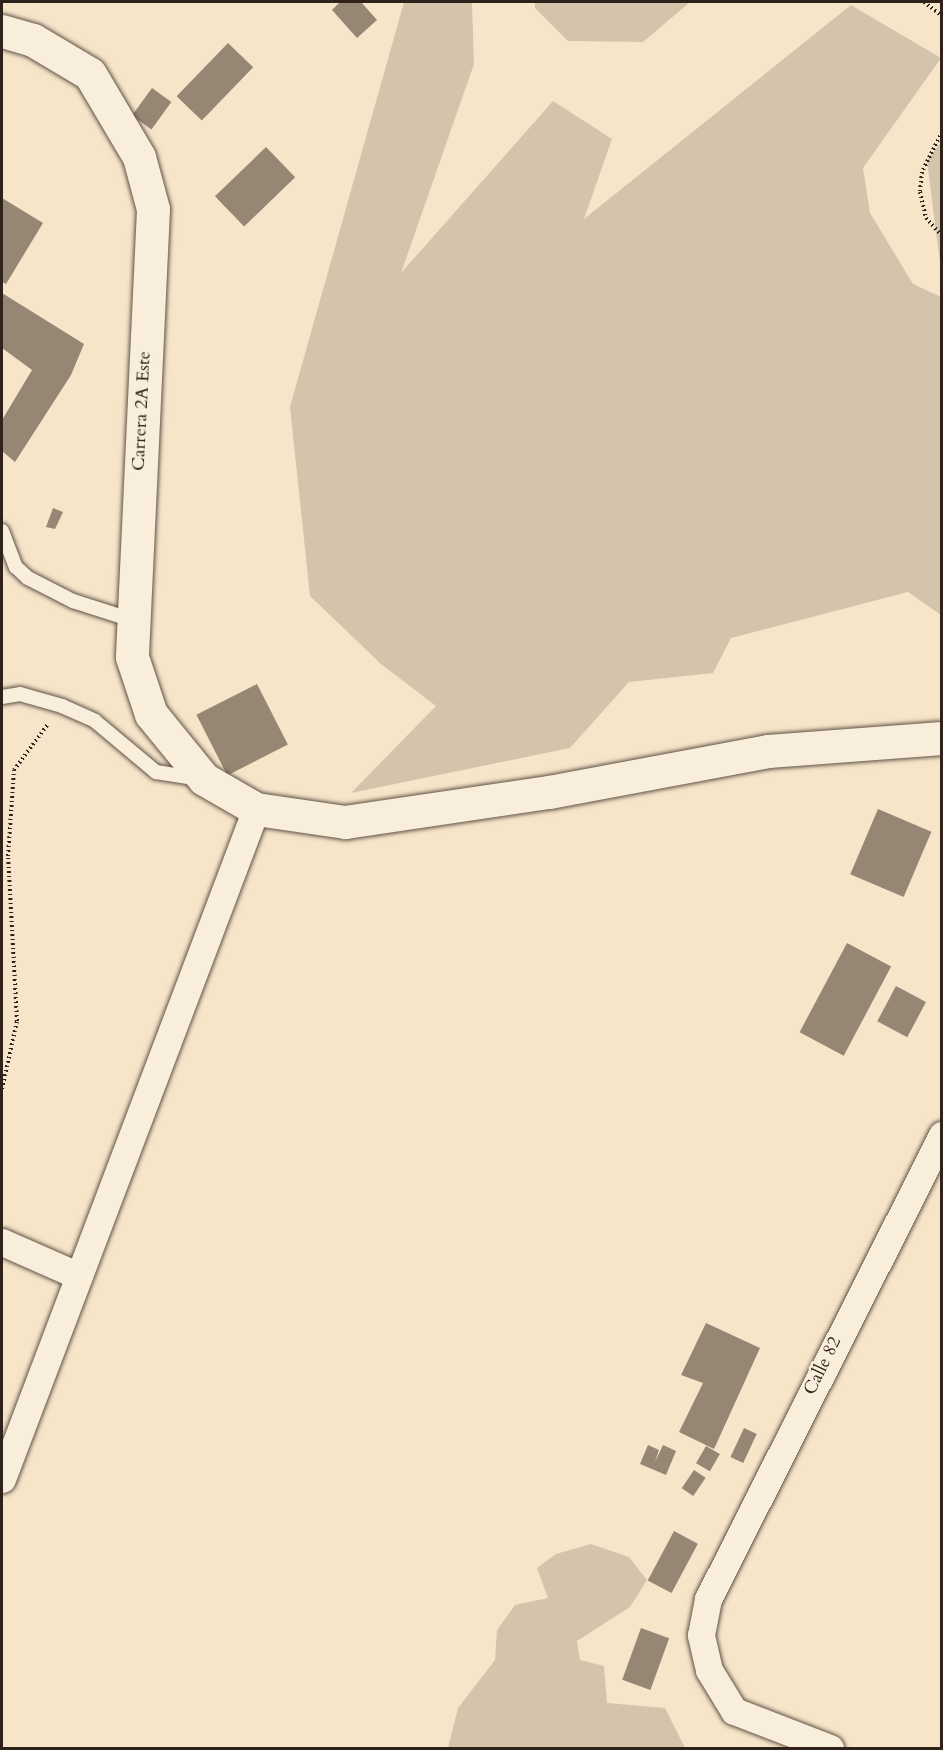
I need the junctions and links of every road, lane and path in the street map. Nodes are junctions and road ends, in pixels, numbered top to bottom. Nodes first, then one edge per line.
1 (924, 2) edge
2 (942, 16) edge
3 (2, 31) edge
4 (942, 132) edge
5 (942, 236) edge
6 (2, 531) edge
7 (129, 619) junction
8 (2, 697) edge
9 (62, 706) junction
10 (942, 738) edge
11 (204, 779) junction
12 (256, 809) junction
13 (2, 1089) edge
14 (942, 1135) edge
15 (2, 1242) edge
16 (79, 1276) junction
17 (2, 1479) edge
18 (830, 1749) edge

1 - 2 path
3 - 7 street, Carrera 2A Este
4 - 5 path
6 - 7 lane
7 - 11 street, Carrera 2A Este
8 - 9 lane
9 - 11 lane
9 - 13 path
10 - 12 street
11 - 12 street, Carrera 2A Este
12 - 16 street
14 - 18 street, Calle 82
15 - 16 street
16 - 17 street

